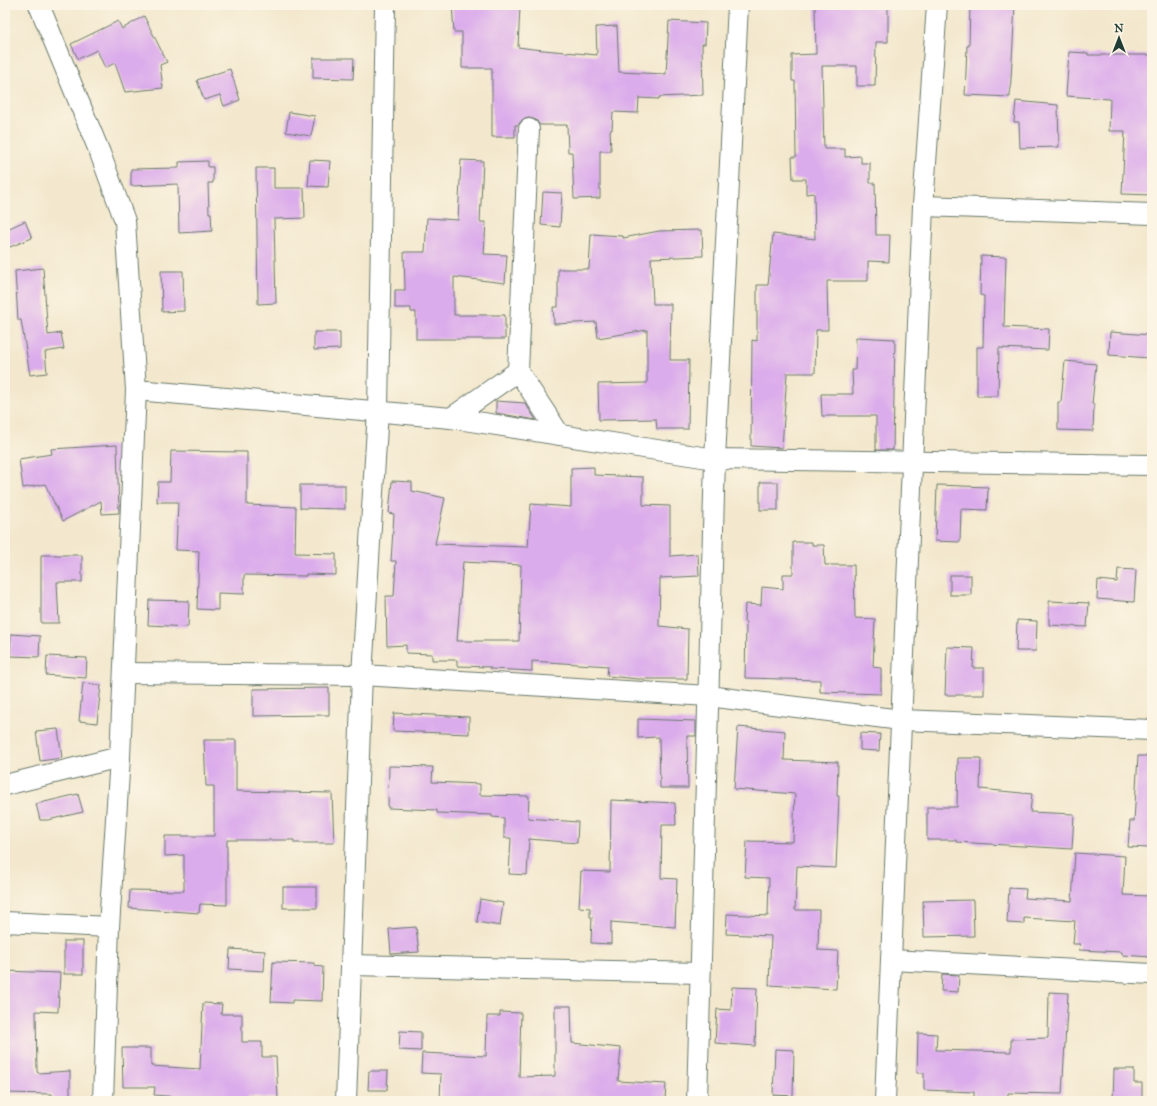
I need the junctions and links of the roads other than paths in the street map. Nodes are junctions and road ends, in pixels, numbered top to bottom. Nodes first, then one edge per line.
1 (39, 5) edge
2 (386, 5) edge
3 (738, 5) edge
4 (937, 5) edge
5 (529, 130) dead end
6 (923, 206) junction
7 (1152, 214) edge
8 (518, 371) junction
9 (136, 390) junction
10 (378, 410) junction
11 (451, 418) junction
12 (560, 435) junction
13 (715, 459) junction
14 (912, 461) junction
15 (1152, 464) edge
16 (124, 674) junction
17 (362, 675) junction
18 (708, 696) junction
19 (901, 720) junction
20 (1152, 730) edge
21 (120, 757) junction
22 (5, 785) edge
23 (5, 922) edge
24 (109, 927) junction
25 (891, 960) junction
26 (351, 965) junction
27 (700, 974) junction
28 (1152, 974) edge
29 (103, 1101) edge
30 (346, 1101) edge
31 (696, 1101) edge
32 (884, 1101) edge

1 - 9 street
2 - 10 street
3 - 13 street
4 - 6 street
5 - 8 street
6 - 7 street
6 - 14 street
8 - 11 street
8 - 12 street
9 - 10 street
9 - 16 street
10 - 11 street
10 - 17 street
11 - 12 street
12 - 13 street
13 - 14 street
13 - 18 street
14 - 15 street
14 - 19 street
16 - 17 street
16 - 21 street
17 - 18 street
17 - 26 street
18 - 19 street
18 - 27 street
19 - 20 street
19 - 25 street
21 - 22 street
21 - 24 street
23 - 24 street
24 - 29 street
25 - 28 street
25 - 32 street
26 - 27 street
26 - 30 street
27 - 31 street

